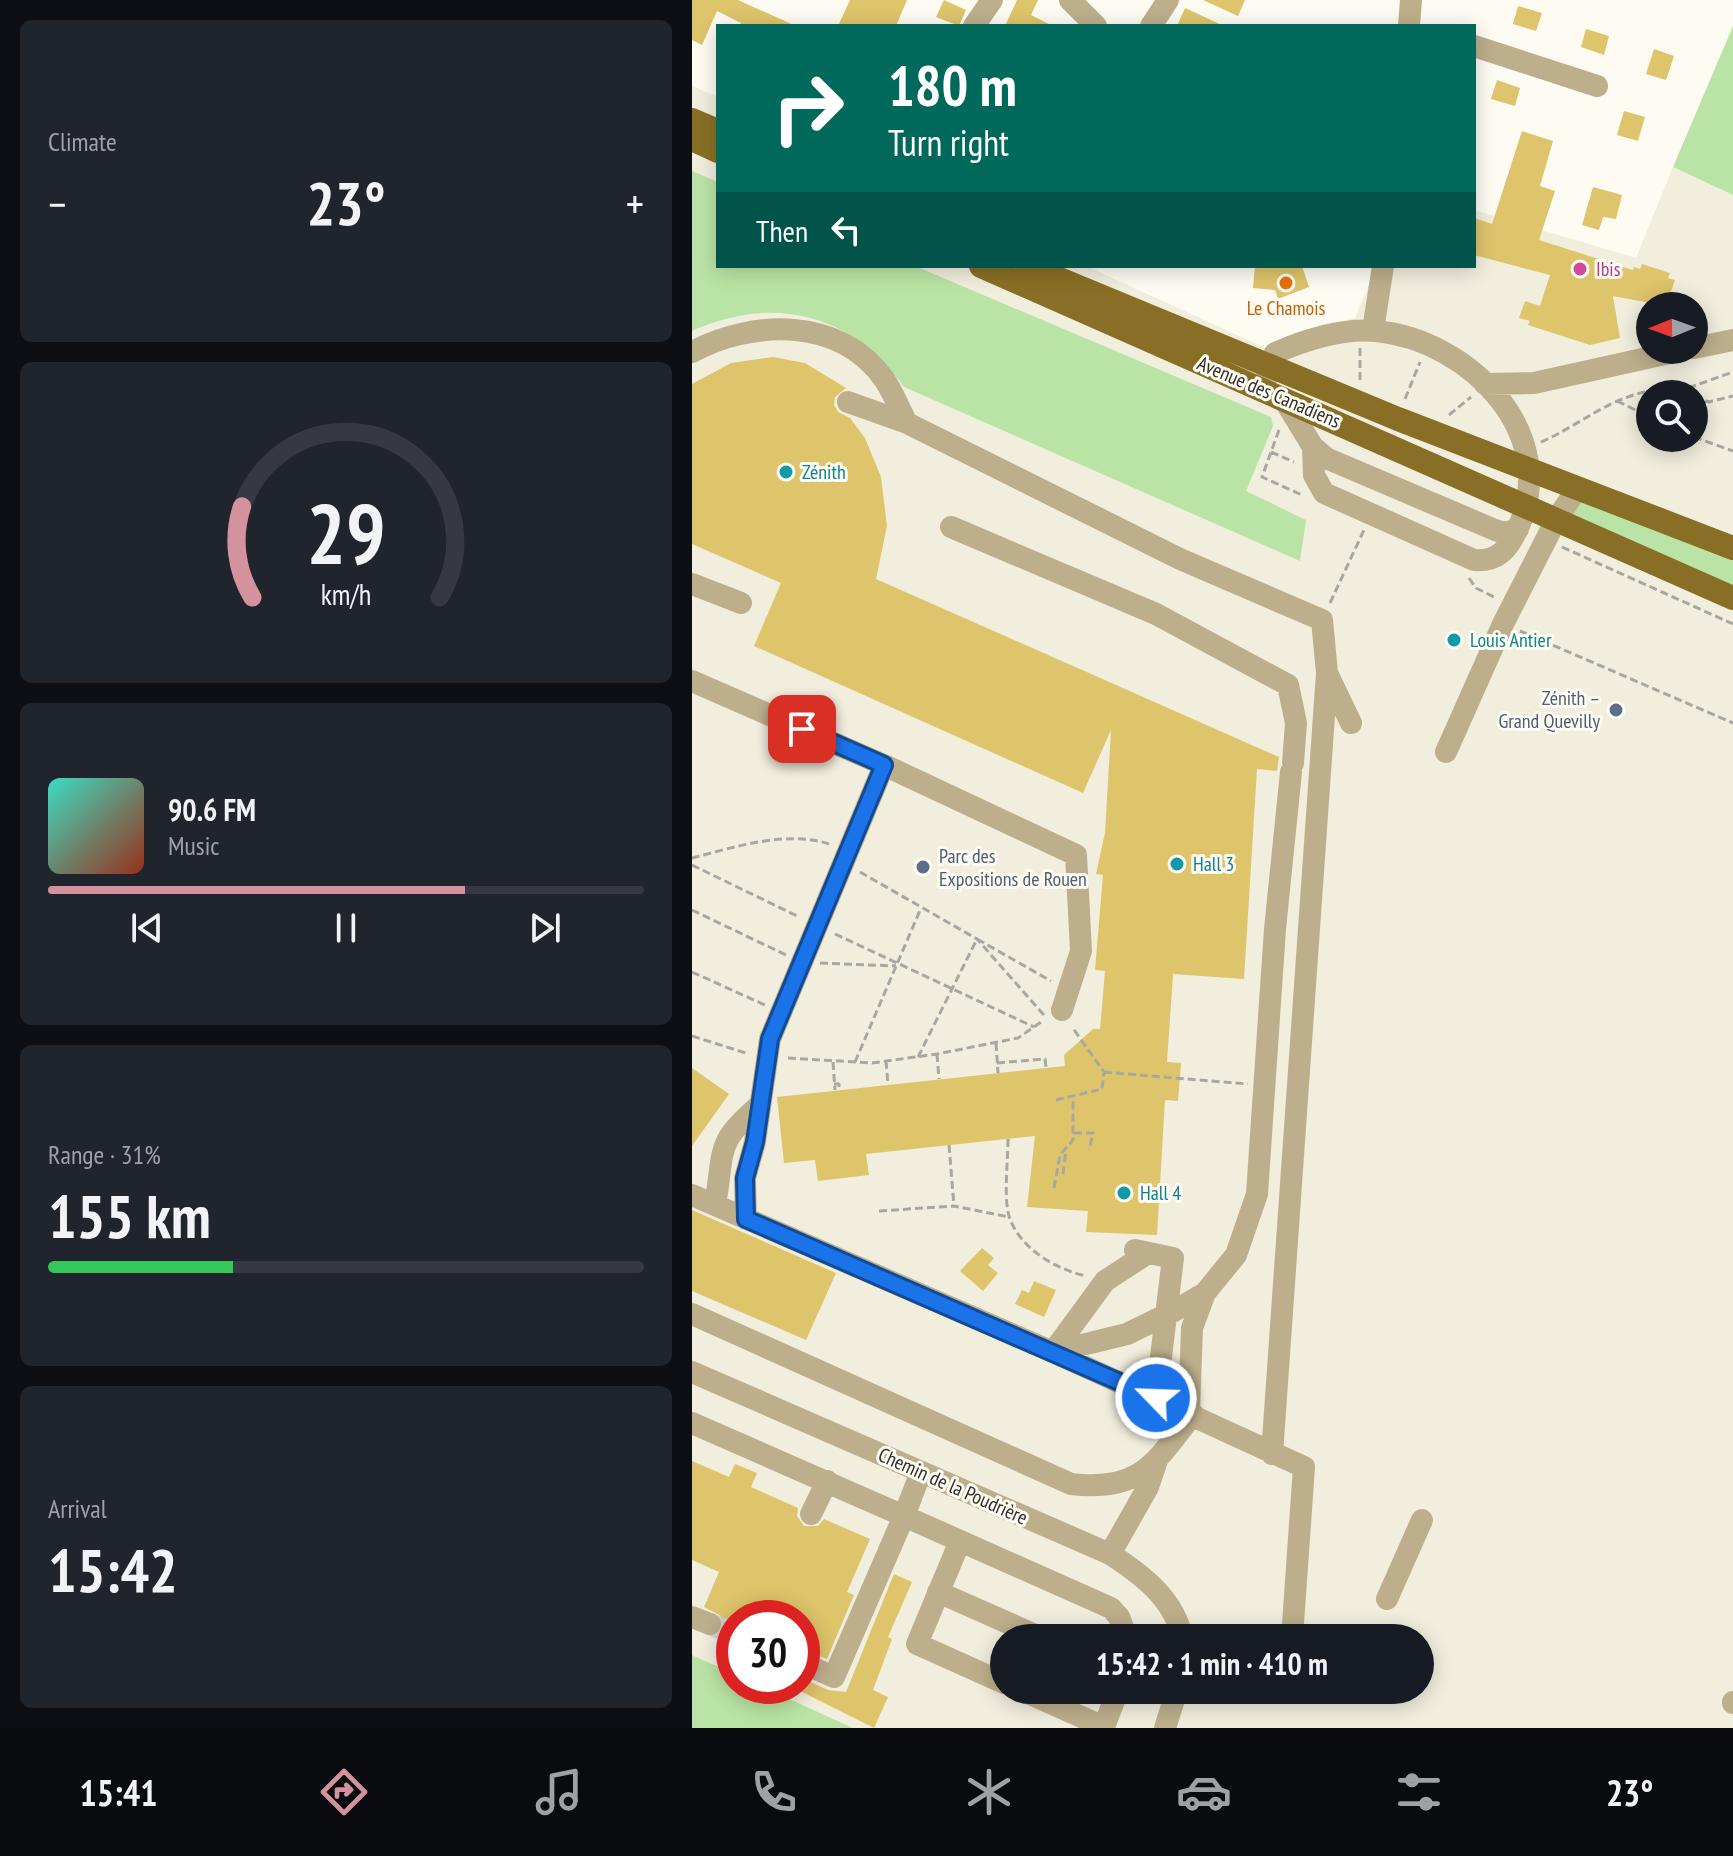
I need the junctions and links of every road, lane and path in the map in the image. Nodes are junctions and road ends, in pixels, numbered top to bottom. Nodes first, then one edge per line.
1 (992, 0) edge
2 (1070, 0) edge
3 (1168, 0) edge
4 (1411, 0) edge
5 (975, 24) edge
6 (1094, 24) edge
7 (1152, 24) edge
8 (1409, 24) edge
9 (1476, 47) edge
10 (1597, 86) dead end
11 (692, 120) edge
12 (716, 130) edge
13 (692, 139) edge
14 (716, 150) edge
15 (986, 268) edge
16 (1383, 268) edge
17 (1052, 271) edge
18 (1367, 331) junction
19 (1733, 340) edge
20 (1427, 344) junction
21 (1708, 345) edge
22 (692, 352) edge
23 (1636, 361) edge
24 (1733, 372) edge
25 (1360, 381) dead end
26 (1708, 381) edge
27 (1534, 383) junction
28 (1485, 384) junction
29 (1272, 385) junction
30 (1636, 394) edge
31 (1733, 396) edge
32 (1405, 399) dead end
33 (1617, 401) junction
34 (848, 402) dead end
35 (1708, 402) edge
36 (1636, 410) edge
37 (1511, 414) junction
38 (1446, 418) dead end
39 (907, 423) junction
40 (1708, 442) edge
41 (1532, 445) dead end
42 (1313, 447) junction
43 (1733, 451) edge
44 (1532, 472) junction
45 (1577, 489) junction
46 (1523, 518) junction
47 (951, 527) dead end
48 (1556, 528) junction
49 (1733, 548) edge
50 (692, 584) edge
51 (1733, 598) edge
52 (741, 603) dead end
53 (1733, 624) edge
54 (1327, 673) junction
55 (692, 681) edge
56 (1351, 723) dead end
57 (1446, 752) dead end
58 (884, 765) junction
59 (846, 856) junction
60 (692, 858) edge
61 (692, 865) edge
62 (922, 906) junction
63 (817, 926) junction
64 (977, 939) junction
65 (899, 966) junction
66 (692, 972) edge
67 (951, 988) junction
68 (1059, 1006) junction
69 (781, 1012) junction
70 (1034, 1027) junction
71 (692, 1036) edge
72 (996, 1043) junction
73 (937, 1054) junction
74 (918, 1057) junction
75 (765, 1059) junction
76 (833, 1061) junction
77 (886, 1061) junction
78 (855, 1062) junction
79 (997, 1063) junction
80 (1046, 1067) dead end
81 (1104, 1072) junction
82 (998, 1073) dead end
83 (939, 1079) dead end
84 (888, 1085) dead end
85 (1264, 1085) junction
86 (837, 1090) dead end
87 (1073, 1098) junction
88 (1056, 1100) dead end
89 (760, 1105) junction
90 (1074, 1133) junction
91 (1008, 1139) dead end
92 (949, 1145) dead end
93 (1088, 1147) dead end
94 (1054, 1188) dead end
95 (692, 1195) edge
96 (715, 1205) junction
97 (954, 1206) junction
98 (879, 1211) dead end
99 (1009, 1217) junction
100 (746, 1219) junction
101 (1105, 1281) junction
102 (1205, 1293) junction
103 (692, 1314) edge
104 (1166, 1315) junction
105 (1053, 1352) junction
106 (692, 1372) edge
107 (1156, 1398) junction
108 (1191, 1413) junction
109 (692, 1423) edge
110 (1272, 1454) junction
111 (1157, 1460) junction
112 (921, 1472) junction
113 (827, 1481) junction
114 (811, 1514) dead end
115 (904, 1516) junction
116 (1422, 1520) dead end
117 (960, 1541) junction
118 (1110, 1554) junction
119 (938, 1592) junction
120 (1387, 1599) dead end
121 (1010, 1624) edge
122 (1122, 1624) edge
123 (1176, 1624) edge
124 (1293, 1624) edge
125 (820, 1671) edge
126 (990, 1677) edge
127 (1052, 1704) edge
128 (1113, 1704) edge
129 (1173, 1704) edge
130 (1165, 1728) edge

1 - 5 street
2 - 6 street
3 - 7 street
4 - 8 street
9 - 10 street
11 - 12 main road
13 - 14 main road
15 - 29 main road, Avenue des Canadiens
16 - 18 street
17 - 29 main road, Avenue des Canadiens
18 - 20 street
18 - 25 path
18 - 29 street
19 - 21 street
20 - 28 street
20 - 32 path
22 - 39 street
23 - 27 street
24 - 26 path
27 - 28 street
27 - 37 street
28 - 37 street
28 - 38 path
29 - 42 street
29 - 44 main road, Avenue des Canadiens
29 - 46 main road, Avenue des Canadiens
30 - 33 path
31 - 35 path
33 - 36 path
33 - 41 path
34 - 39 street
37 - 44 street
39 - 54 street
40 - 43 path
42 - 46 street
42 - 46 street
44 - 45 main road, Avenue des Canadiens
44 - 46 street
45 - 48 street
45 - 49 main road, Avenue des Canadiens
46 - 48 main road, Avenue des Canadiens
47 - 85 street
48 - 51 main road, Avenue des Canadiens
48 - 53 path
48 - 57 street
50 - 52 street
54 - 56 street
54 - 110 street
55 - 58 street
58 - 59 street
58 - 68 street
59 - 60 path
59 - 62 path
59 - 63 street
61 - 63 path
62 - 64 path
62 - 65 path
63 - 65 path
63 - 69 street
64 - 67 path
64 - 68 path
64 - 68 path
65 - 67 path
65 - 78 path
66 - 69 path
67 - 70 path
67 - 74 path
68 - 70 path
68 - 81 path
69 - 75 street
70 - 72 path
71 - 75 path
72 - 73 path
72 - 79 path
73 - 74 path
73 - 83 path
74 - 77 path
75 - 76 path
75 - 89 street
76 - 78 path
76 - 86 path
77 - 78 path
77 - 84 path
79 - 80 path
79 - 82 path
81 - 85 path
81 - 87 path
85 - 102 street
87 - 88 path
87 - 90 path
89 - 96 street
89 - 100 street
90 - 93 path
90 - 94 path
91 - 99 path
92 - 97 path
95 - 96 street
96 - 100 street
97 - 98 path
97 - 99 path
99 - 101 path
100 - 105 street
101 - 104 street
101 - 105 street
102 - 104 street
102 - 108 street
103 - 111 street
104 - 105 street
104 - 107 street
105 - 107 street
106 - 112 street, Chemin de la Poudrière
107 - 108 street
108 - 110 street
108 - 111 street
109 - 113 street
110 - 124 street
111 - 118 street
112 - 115 street
112 - 118 street, Chemin de la Poudrière
113 - 114 street
113 - 115 street
115 - 117 street
115 - 125 street
116 - 120 street
117 - 119 street
117 - 122 street
118 - 123 street, Chemin de la Poudrière
119 - 121 street
119 - 126 street
127 - 128 street
129 - 130 street

